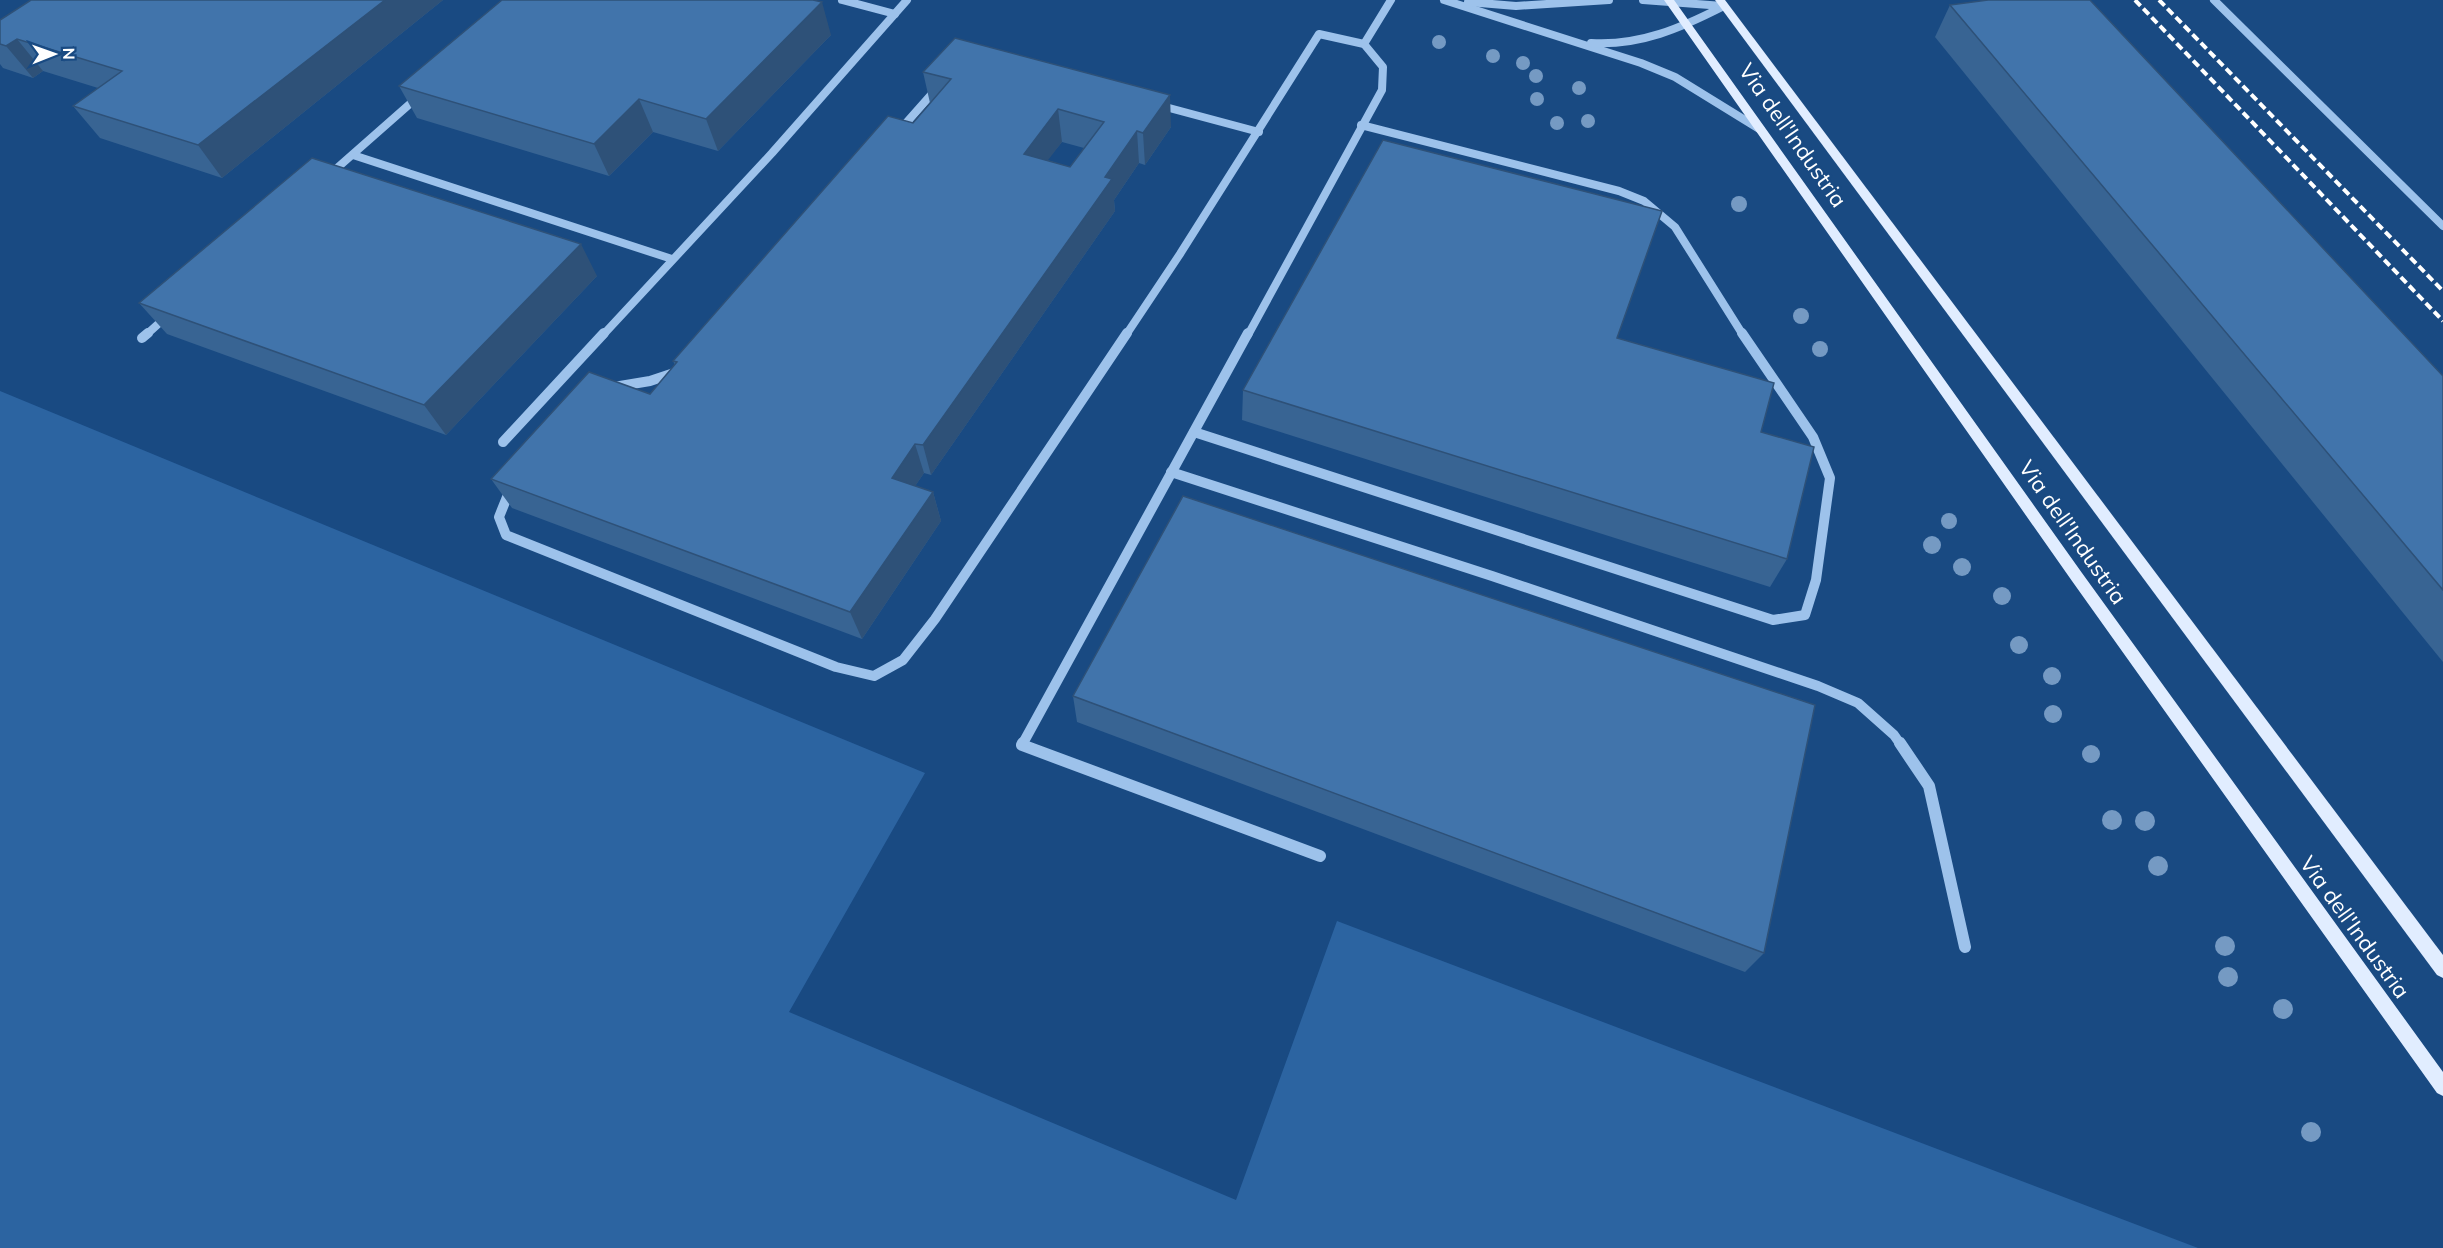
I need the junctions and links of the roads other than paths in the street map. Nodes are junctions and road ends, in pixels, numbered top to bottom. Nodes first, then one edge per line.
1 (843, 0) edge
2 (907, 0) edge
3 (1391, 0) edge
4 (1446, 0) edge
5 (1562, 0) edge
6 (1609, 0) edge
7 (1643, 0) edge
8 (2214, 0) edge
9 (1670, 1) edge
10 (1722, 3) edge
11 (1541, 5) junction
12 (895, 14) junction
13 (1687, 25) junction
14 (1570, 40) junction
15 (1364, 44) junction
16 (944, 80) edge
17 (424, 92) edge
18 (1146, 101) edge
19 (1361, 125) junction
20 (1259, 132) junction
21 (1763, 132) junction
22 (894, 136) edge
23 (352, 155) junction
24 (317, 186) edge
25 (2443, 226) edge
26 (672, 259) junction
27 (177, 308) edge
28 (142, 338) edge
29 (686, 364) edge
30 (603, 396) edge
31 (1194, 432) junction
32 (503, 442) dead end
33 (1171, 472) junction
34 (523, 479) edge
35 (1320, 856) dead end
36 (1965, 947) dead end
37 (2443, 969) edge
38 (2443, 1087) edge

1 - 12 street
2 - 12 street
3 - 15 street
4 - 11 street
4 - 14 street
5 - 11 street
6 - 11 street
7 - 9 street
8 - 25 street
9 - 10 street
9 - 13 main road, Via dell'Industria
10 - 13 street
10 - 37 main road, Via dell'Industria
12 - 26 street
13 - 14 street
13 - 21 main road, Via dell'Industria
14 - 21 street
15 - 19 street
15 - 20 street
16 - 22 street
17 - 23 street
18 - 20 street
19 - 31 street
19 - 31 street
20 - 34 street
21 - 38 main road, Via dell'Industria
23 - 24 street
23 - 26 street
26 - 32 street
27 - 28 street
29 - 30 street
31 - 33 street
33 - 35 street
33 - 36 street

